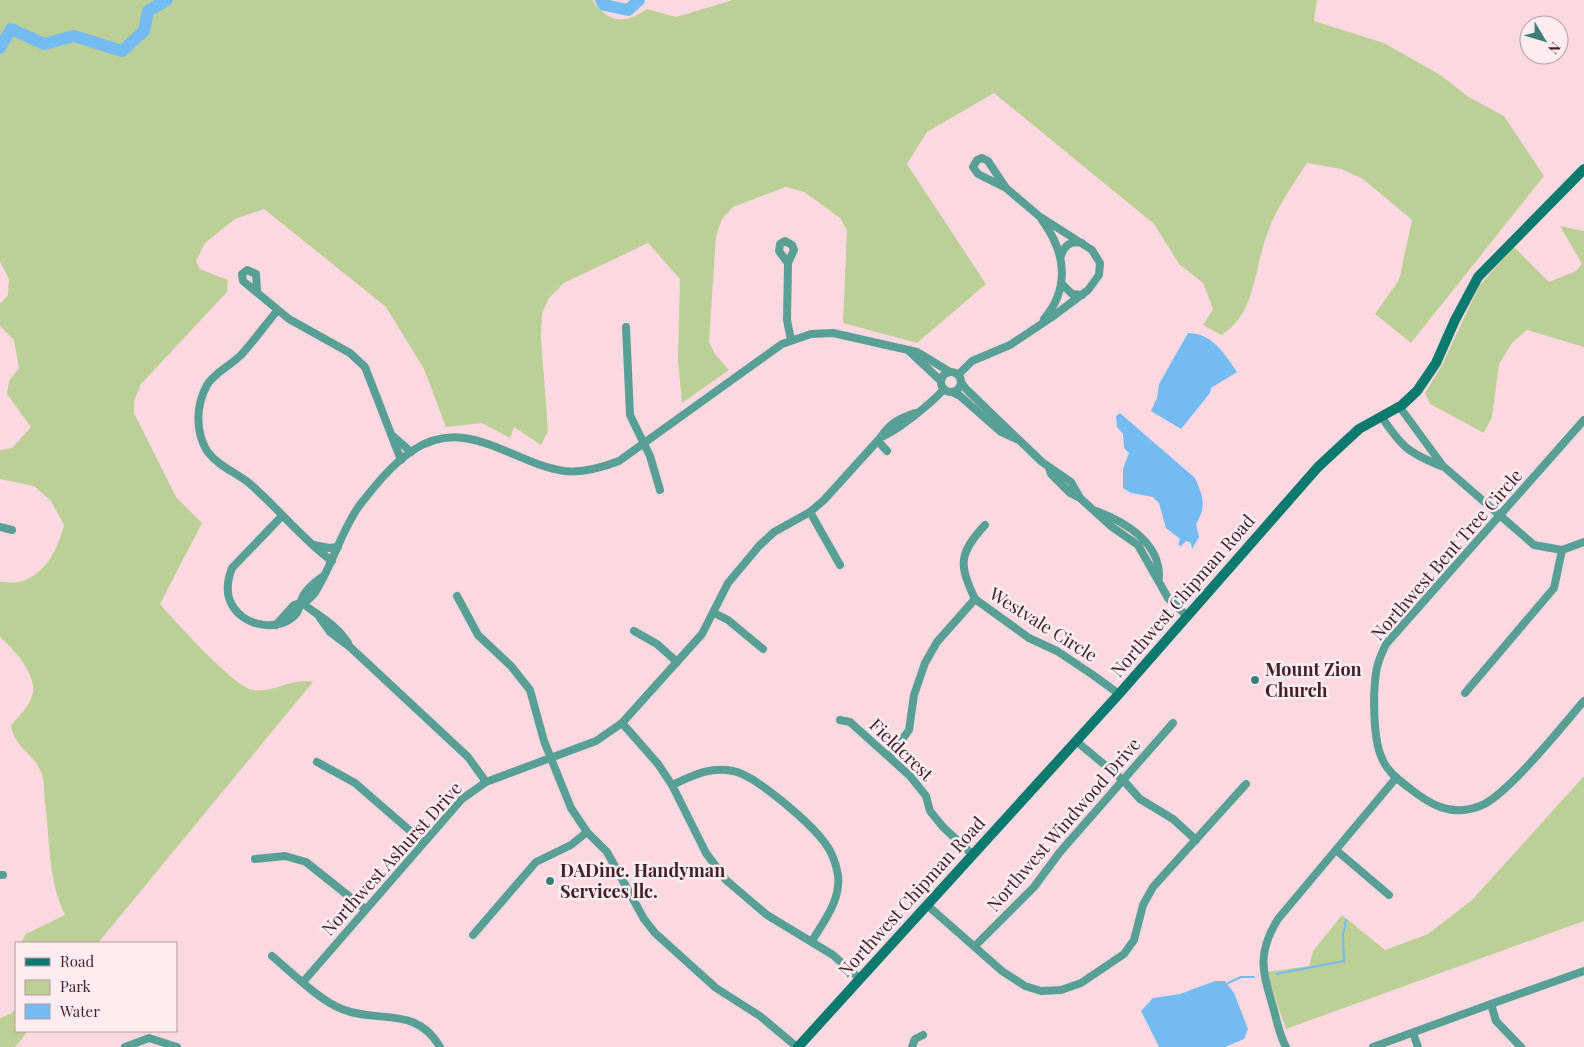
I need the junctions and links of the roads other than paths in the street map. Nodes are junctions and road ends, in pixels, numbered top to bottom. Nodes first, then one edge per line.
1 (1584, 169) edge
2 (1006, 188) dead end
3 (1039, 216) junction
4 (1084, 244) junction
5 (1061, 256) junction
6 (788, 263) dead end
7 (1062, 283) junction
8 (257, 291) dead end
9 (1082, 295) junction
10 (277, 311) junction
11 (1039, 325) junction
12 (626, 328) dead end
13 (791, 340) junction
14 (910, 352) junction
15 (950, 372) junction
16 (960, 378) junction
17 (943, 385) junction
18 (952, 392) junction
19 (1398, 406) junction
20 (1381, 416) junction
21 (1584, 420) edge
22 (391, 434) junction
23 (880, 439) junction
24 (1016, 439) junction
25 (643, 443) junction
26 (887, 451) dead end
27 (411, 452) junction
28 (401, 460) junction
29 (1443, 466) junction
30 (660, 490) dead end
31 (810, 512) junction
32 (282, 516) junction
33 (1500, 516) junction
34 (985, 525) dead end
35 (0, 527) edge
36 (12, 530) dead end
37 (1584, 542) edge
38 (314, 545) junction
39 (338, 547) junction
40 (1562, 550) junction
41 (332, 561) junction
42 (840, 565) dead end
43 (457, 596) dead end
44 (975, 599) junction
45 (301, 602) junction
46 (714, 613) junction
47 (1187, 616) junction
48 (634, 631) dead end
49 (763, 649) dead end
50 (677, 662) junction
51 (1465, 692) dead end
52 (1119, 694) junction
53 (1584, 702) edge
54 (840, 720) dead end
55 (622, 723) junction
56 (1173, 723) dead end
57 (1076, 741) junction
58 (890, 756) junction
59 (551, 759) junction
60 (317, 762) dead end
61 (1396, 778) junction
62 (1124, 781) junction
63 (486, 782) junction
64 (1246, 784) dead end
65 (672, 786) junction
66 (587, 832) junction
67 (1196, 840) junction
68 (423, 842) junction
69 (1336, 850) junction
70 (972, 854) junction
71 (255, 859) dead end
72 (1389, 895) dead end
73 (927, 906) junction
74 (366, 909) junction
75 (472, 935) dead end
76 (812, 941) junction
77 (975, 946) junction
78 (272, 956) dead end
79 (1584, 971) edge
80 (860, 979) junction
81 (303, 982) junction
82 (1491, 1004) junction
83 (1413, 1033) junction
84 (148, 1034) edge
85 (923, 1035) dead end
86 (125, 1047) edge
87 (177, 1047) edge
88 (440, 1047) edge
89 (798, 1047) edge
90 (912, 1047) edge
91 (1286, 1047) edge
92 (1373, 1047) edge
93 (1418, 1047) edge
94 (1521, 1047) edge

1 - 19 main road, Northwest Chipman Road
2 - 3 street
3 - 4 street
3 - 5 street
4 - 5 street
4 - 9 street
5 - 7 street
6 - 13 street
7 - 9 street
7 - 11 street
8 - 10 street
9 - 11 street
10 - 22 street
10 - 32 street
11 - 16 street
12 - 25 street
13 - 14 street
13 - 25 street
14 - 15 street
14 - 17 street
15 - 16 street
15 - 17 street
16 - 18 street
16 - 24 street
17 - 18 street
17 - 23 street, Northwest Ashurst Drive
18 - 24 street
19 - 20 main road, Northwest Chipman Road
19 - 29 street
20 - 29 street
20 - 47 main road, Northwest Chipman Road
21 - 33 street, Northwest Bent Tree Circle
22 - 27 street
22 - 28 street
23 - 26 street
23 - 31 street, Northwest Ashurst Drive
24 - 47 street
25 - 27 street
25 - 30 street
27 - 28 street
28 - 39 street
29 - 33 street
31 - 42 street
31 - 46 street, Northwest Ashurst Drive
32 - 38 street
32 - 45 street
33 - 40 street
33 - 61 street, Northwest Bent Tree Circle
34 - 44 street
35 - 36 street
37 - 40 street
38 - 39 street
38 - 41 street
39 - 41 street
40 - 51 street
41 - 45 street
43 - 59 street
44 - 52 street, Westvale Circle
44 - 58 street
45 - 63 street
46 - 49 street
46 - 50 street, Northwest Ashurst Drive
47 - 52 main road, Northwest Chipman Road
48 - 50 street
50 - 55 street, Northwest Ashurst Drive
52 - 57 main road, Northwest Chipman Road
53 - 61 street, Northwest Bent Tree Circle
54 - 58 street, Fieldcrest
55 - 59 street, Northwest Ashurst Drive
55 - 65 street
56 - 62 street, Northwest Windwood Drive
57 - 62 street
57 - 70 main road, Northwest Chipman Road
58 - 70 street, Fieldcrest
59 - 63 street, Northwest Ashurst Drive
59 - 66 street
60 - 68 street
61 - 69 street
62 - 67 street
62 - 77 street, Northwest Windwood Drive
63 - 68 street, Northwest Ashurst Drive
64 - 67 street
65 - 76 street
65 - 76 street
66 - 75 street
66 - 89 street
67 - 77 street
68 - 74 street, Northwest Ashurst Drive
69 - 72 street
69 - 91 street
70 - 73 main road, Northwest Chipman Road
71 - 74 street
73 - 77 street
73 - 80 main road, Northwest Chipman Road
74 - 81 street, Northwest Ashurst Drive
76 - 80 street
78 - 81 street
79 - 82 street
80 - 89 main road, Northwest Chipman Road
81 - 88 street
82 - 83 street
82 - 94 street
83 - 92 street
83 - 93 street
84 - 86 street
84 - 87 street
85 - 90 street

